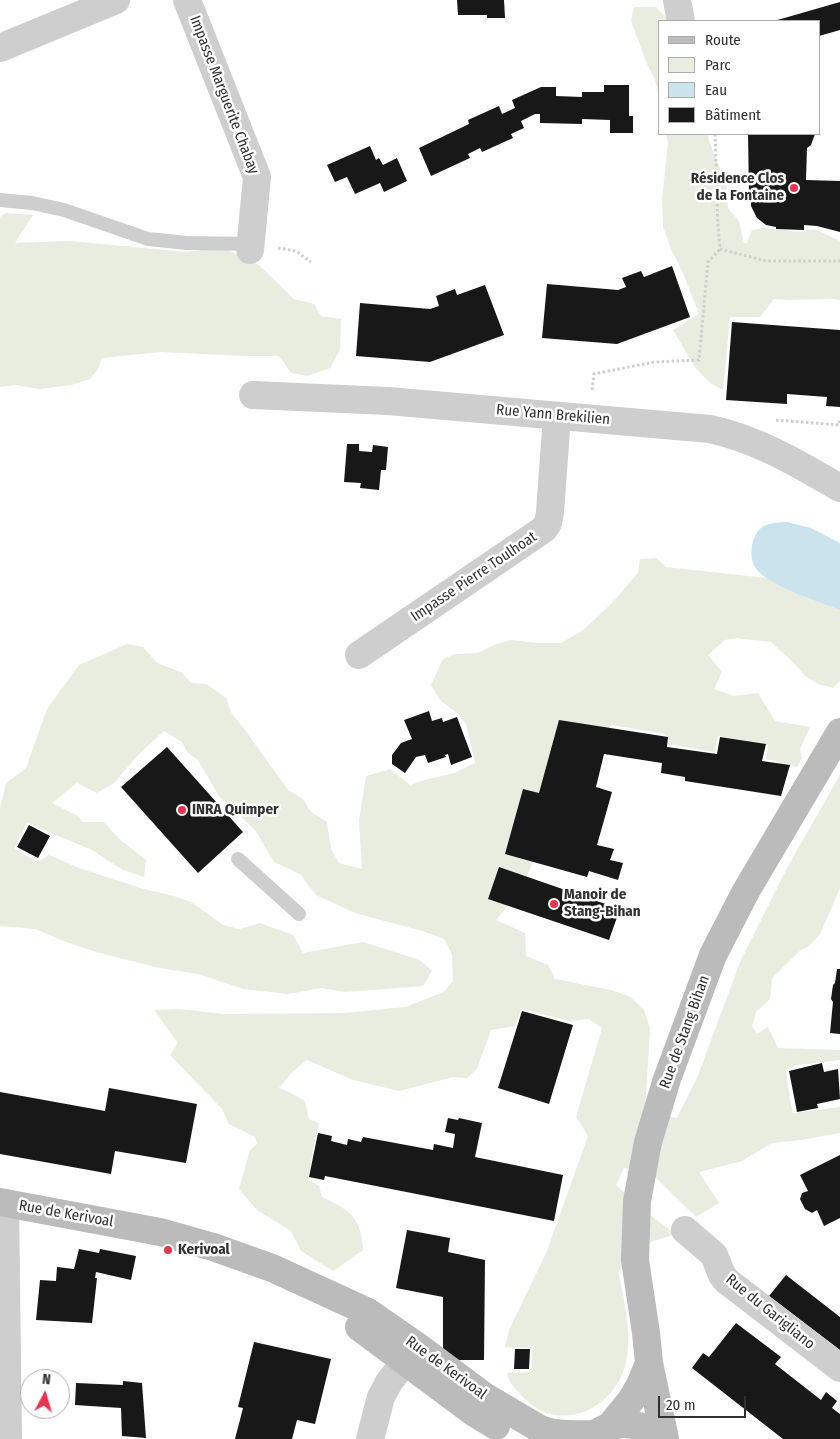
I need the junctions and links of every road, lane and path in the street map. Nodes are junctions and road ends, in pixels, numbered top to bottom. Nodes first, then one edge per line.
1 (116, 0) edge
2 (187, 0) edge
3 (677, 0) edge
4 (681, 20) edge
5 (0, 48) edge
6 (715, 135) edge
7 (0, 200) edge
8 (250, 247) junction
9 (720, 249) junction
10 (840, 261) edge
11 (311, 262) dead end
12 (253, 394) dead end
13 (557, 416) junction
14 (588, 418) junction
15 (840, 488) edge
16 (359, 656) dead end
17 (840, 732) edge
18 (238, 859) dead end
19 (299, 914) dead end
20 (3, 1203) edge
21 (686, 1230) dead end
22 (411, 1354) junction
23 (648, 1363) junction
24 (840, 1368) edge
25 (598, 1433) edge
26 (8, 1439) edge
27 (370, 1439) edge
28 (521, 1439) edge
29 (659, 1439) edge
30 (665, 1439) edge

1 - 5 street
2 - 8 street, Impasse Marguerite Chabay
3 - 4 street
6 - 9 path
7 - 8 lane
8 - 11 path
9 - 10 path
9 - 14 path
12 - 13 street, Rue Yann Brekilien
13 - 14 street, Rue Yann Brekilien
13 - 16 street, Impasse Pierre Toulhoat
14 - 15 street, Rue Yann Brekilien
17 - 23 street, Rue de Stang Bihan
18 - 19 lane
20 - 22 street, Rue de Kerivoal
20 - 26 street
21 - 24 street, Rue du Garigliano
22 - 25 street, Rue de Kerivoal
22 - 27 street
22 - 28 street, Rue de Kerivoal
23 - 25 street, Rue de Stang Bihan
23 - 30 street, Rue de Stang Bihan
25 - 29 street, Rue de Kerivoal

